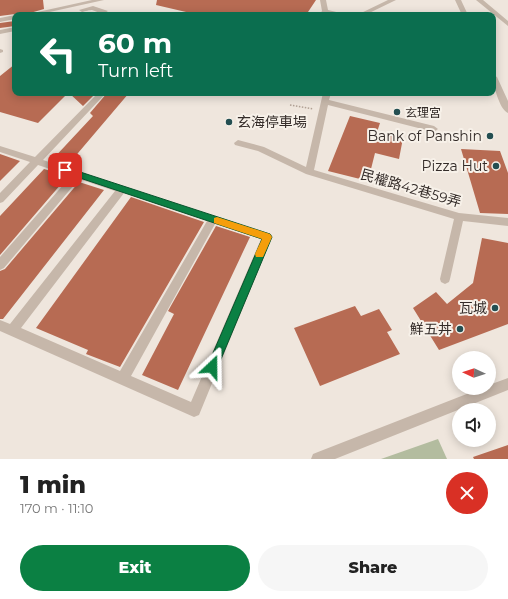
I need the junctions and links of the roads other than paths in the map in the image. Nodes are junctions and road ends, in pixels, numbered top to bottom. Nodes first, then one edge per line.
1 (101, 0) edge
2 (323, 0) edge
3 (393, 0) edge
4 (458, 0) edge
5 (479, 0) edge
6 (93, 8) junction
7 (105, 11) dead end
8 (42, 12) edge
9 (75, 12) edge
10 (90, 12) edge
11 (324, 12) edge
12 (367, 12) edge
13 (464, 12) edge
14 (494, 12) edge
15 (496, 14) edge
16 (12, 18) edge
17 (0, 20) edge
18 (508, 24) edge
19 (12, 30) edge
20 (0, 32) edge
21 (496, 84) edge
22 (99, 96) edge
23 (324, 102) edge
24 (508, 110) edge
25 (434, 129) dead end
26 (238, 143) dead end
27 (0, 149) edge
28 (38, 161) junction
29 (309, 172) junction
30 (78, 174) junction
31 (122, 189) junction
32 (0, 199) edge
33 (459, 217) junction
34 (213, 219) junction
35 (508, 222) edge
36 (0, 265) edge
37 (445, 279) dead end
38 (0, 325) edge
39 (12, 330) junction
40 (122, 378) junction
41 (508, 384) edge
42 (318, 459) edge

1 - 6 street
1 - 8 street
2 - 11 street
3 - 12 street
4 - 13 street
5 - 14 street
6 - 7 street
6 - 9 street
6 - 10 street
15 - 18 street
16 - 17 street
19 - 20 street
21 - 24 street
22 - 28 street
23 - 25 street
23 - 29 street
26 - 29 street, 民權路42巷59弄
27 - 28 street
28 - 30 street
28 - 32 street
29 - 33 street, 民權路42巷59弄
30 - 31 street
30 - 36 street
31 - 34 street
31 - 39 street
33 - 35 street, 民權路42巷59弄
33 - 37 street
34 - 40 street
34 - 40 street
38 - 39 street
39 - 40 street
41 - 42 street

